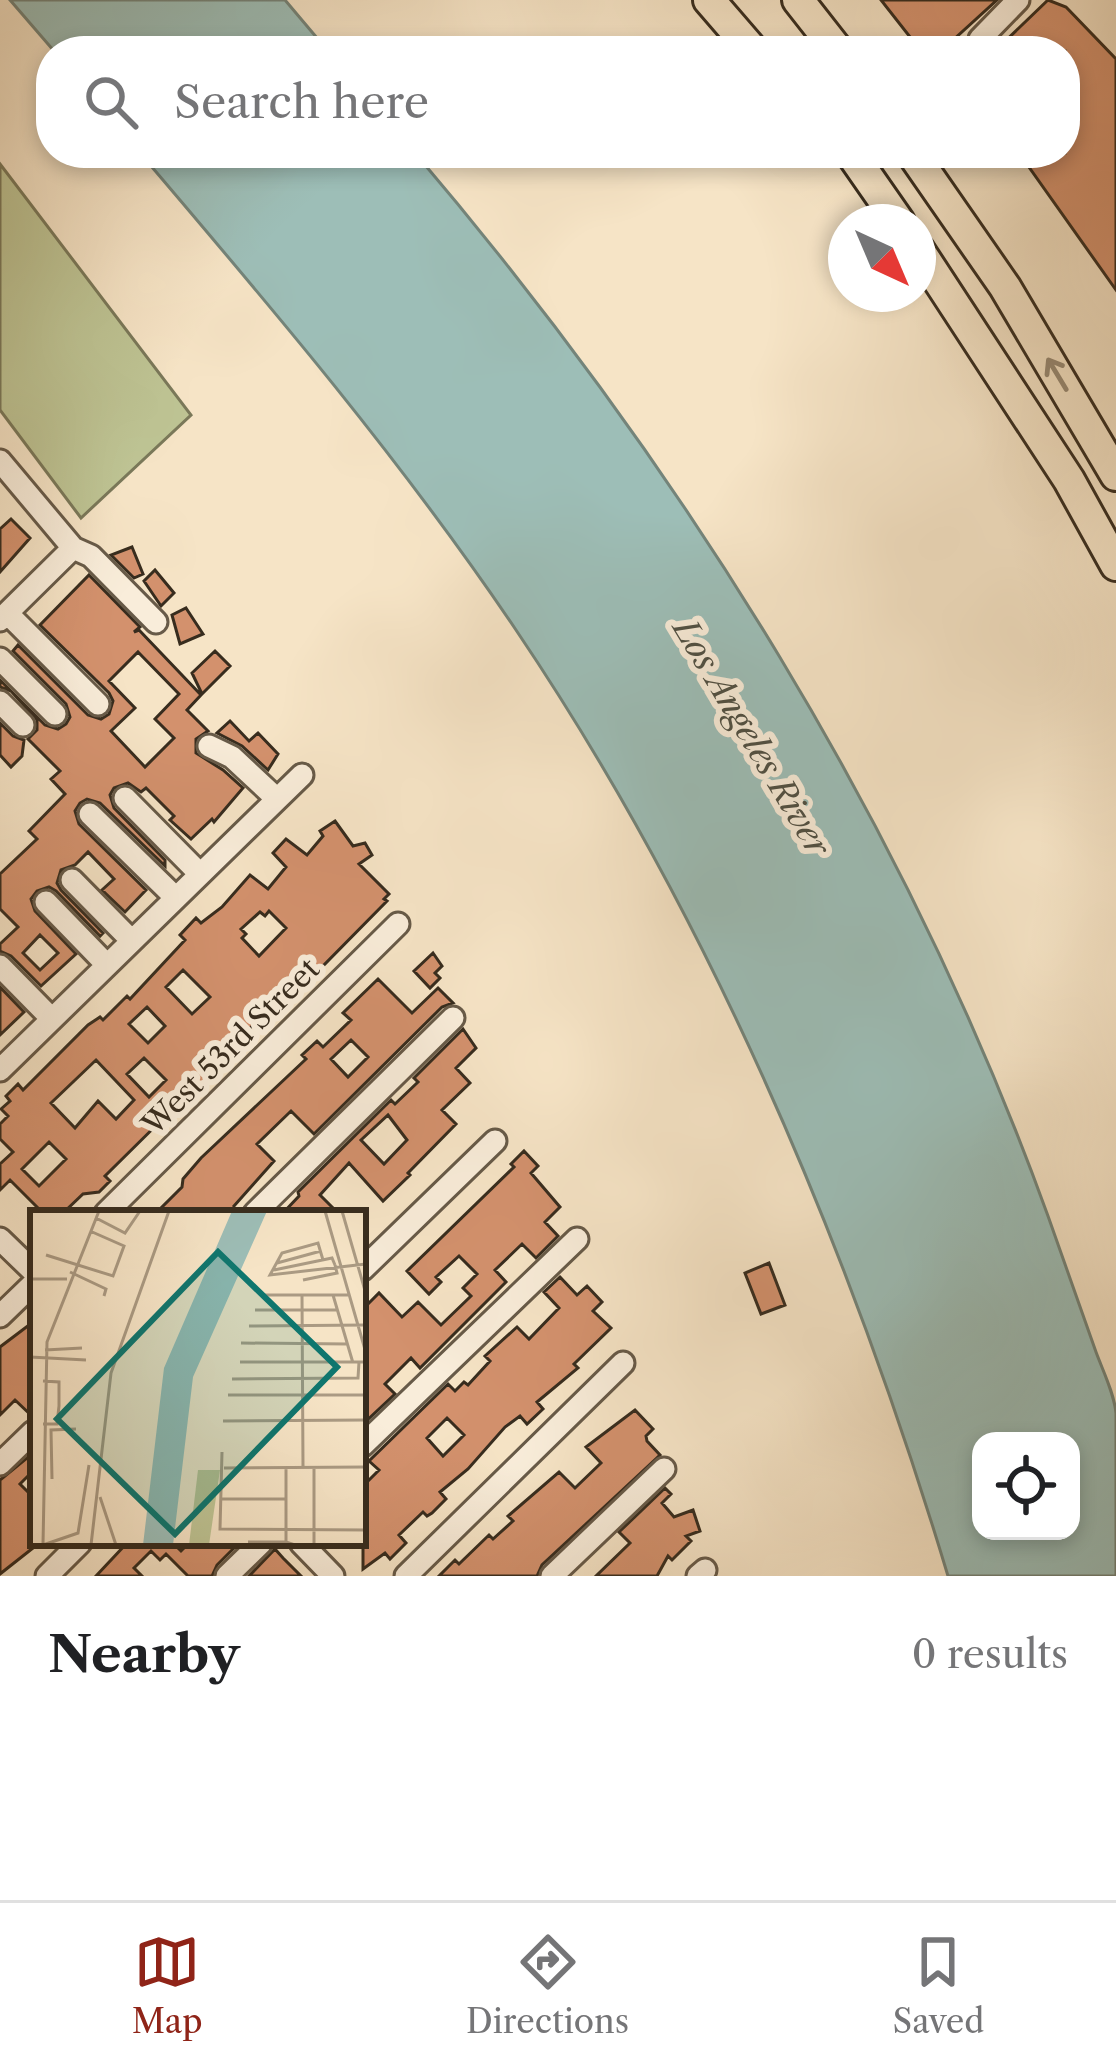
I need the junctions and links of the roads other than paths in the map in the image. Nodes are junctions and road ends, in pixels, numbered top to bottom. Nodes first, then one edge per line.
1 (709, 0) edge
2 (731, 0) edge
3 (798, 0) edge
4 (1018, 0) edge
5 (740, 36) edge
6 (761, 36) edge
7 (826, 36) edge
8 (983, 36) edge
9 (861, 168) edge
10 (922, 168) edge
11 (886, 204) edge
12 (936, 276) edge
13 (0, 461) edge
14 (1116, 475) edge
15 (73, 548) junction
16 (1116, 565) edge
17 (3, 617) edge
18 (156, 622) dead end
19 (0, 659) edge
20 (0, 702) edge
21 (98, 704) dead end
22 (55, 714) dead end
23 (23, 725) dead end
24 (209, 746) dead end
25 (302, 775) dead end
26 (133, 798) dead end
27 (277, 800) junction
28 (90, 814) dead end
29 (204, 870) junction
30 (72, 880) dead end
31 (176, 898) junction
32 (46, 902) dead end
33 (398, 924) dead end
34 (132, 940) junction
35 (107, 965) junction
36 (0, 967) edge
37 (453, 1018) dead end
38 (52, 1019) junction
39 (3, 1061) edge
40 (494, 1142) dead end
41 (109, 1210) edge
42 (258, 1210) edge
43 (0, 1239) edge
44 (578, 1239) dead end
45 (366, 1266) edge
46 (30, 1268) edge
47 (30, 1287) edge
48 (0, 1316) edge
49 (623, 1363) dead end
50 (30, 1435) edge
51 (366, 1442) edge
52 (0, 1464) edge
53 (664, 1468) dead end
54 (77, 1546) edge
55 (258, 1546) edge
56 (304, 1546) edge
57 (46, 1576) edge
58 (227, 1576) edge
59 (333, 1576) edge
60 (406, 1576) edge
61 (552, 1576) edge

1 - 5 highway
2 - 6 highway
3 - 7 highway
4 - 8 street
9 - 11 highway
14 -> 10 highway
12 - 16 highway
13 - 15 street
15 - 17 street
15 - 18 street
17 - 21 street
19 - 22 street
20 - 23 street
24 - 27 street
25 - 27 street
26 - 29 street
27 - 29 street
28 - 31 street
29 - 31 street
30 - 34 street
31 - 34 street
32 - 35 street
33 - 41 street, West 53rd Street
34 - 35 street
35 - 38 street
36 - 38 street
37 - 42 street
38 - 39 street
40 - 45 street
43 - 46 street
44 - 51 street
47 - 48 street
49 - 60 street
50 - 52 street
53 - 61 street
54 - 57 street
55 - 58 street
56 - 59 street

